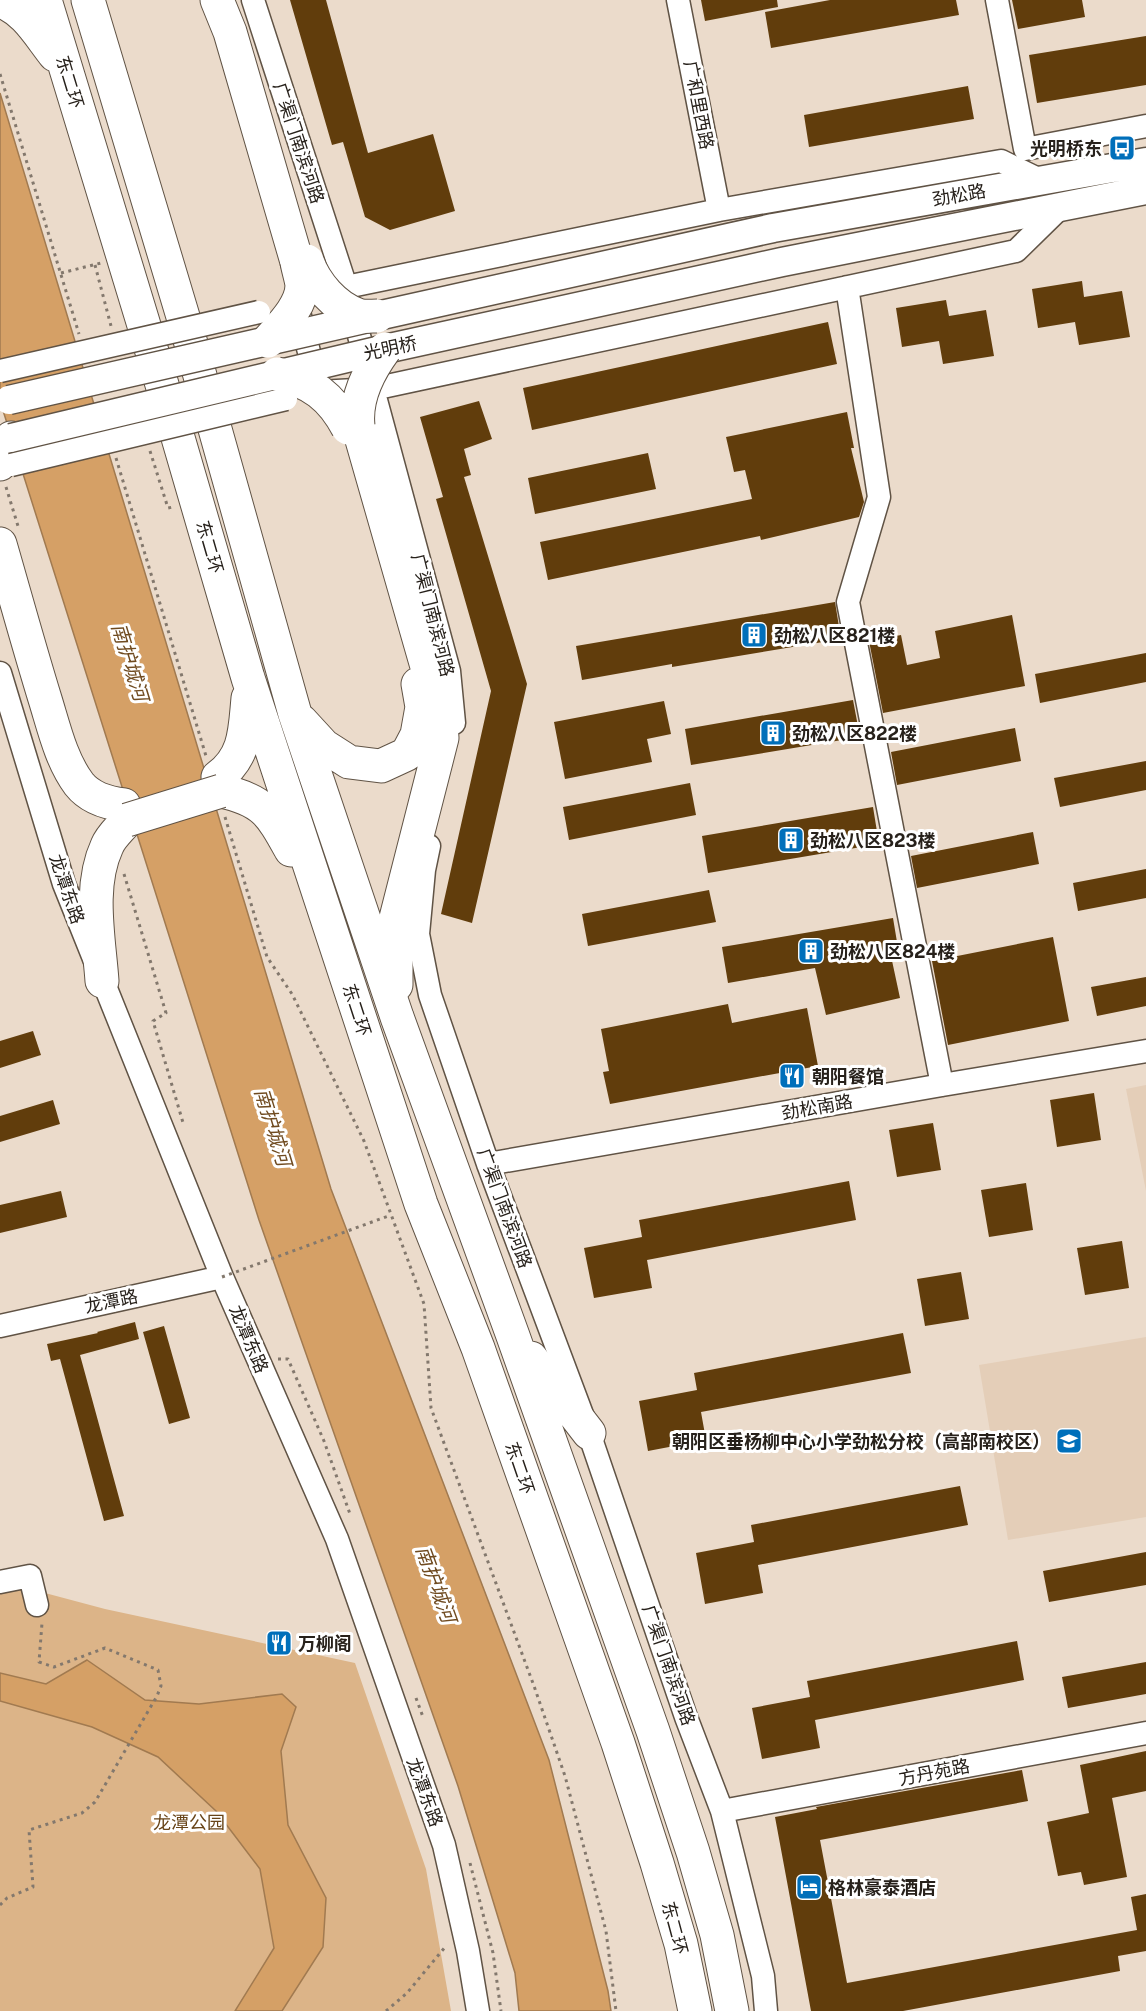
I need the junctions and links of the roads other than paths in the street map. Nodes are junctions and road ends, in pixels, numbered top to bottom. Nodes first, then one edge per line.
1 (45, 0) edge
2 (217, 0) edge
3 (230, 0) edge
4 (253, 0) edge
5 (678, 0) edge
6 (997, 0) edge
7 (0, 1) edge
8 (92, 5) edge
9 (67, 70) junction
10 (1146, 126) edge
11 (1146, 162) edge
12 (1040, 180) junction
13 (1146, 190) edge
14 (1062, 206) junction
15 (719, 210) junction
16 (772, 228) joint
17 (302, 261) junction
18 (782, 262) joint
19 (346, 287) junction
20 (847, 287) junction
21 (296, 303) junction
22 (377, 316) junction
23 (263, 326) junction
24 (385, 349) junction
25 (282, 386) junction
26 (373, 389) junction
27 (319, 392) junction
28 (2, 393) edge
29 (353, 427) junction
30 (4, 455) edge
31 (0, 544) edge
32 (0, 584) edge
33 (0, 673) edge
34 (248, 678) junction
35 (295, 714) junction
36 (217, 785) junction
37 (125, 812) junction
38 (314, 878) junction
39 (102, 981) junction
40 (397, 1017) junction
41 (1146, 1052) edge
42 (942, 1085) junction
43 (488, 1164) junction
44 (222, 1277) junction
45 (0, 1326) edge
46 (513, 1336) junction
47 (589, 1432) junction
48 (0, 1582) edge
49 (37, 1605) road end
50 (1146, 1733) edge
51 (722, 1811) junction
52 (478, 2011) edge
53 (695, 2011) edge
54 (732, 2011) edge
55 (766, 2011) edge

1 - 9 highway, 东二环
2 - 17 highway
3 - 17 highway
4 - 19 street, 广渠门南滨河路
5 - 15 street, 广和里西路
6 - 10 street
7 - 9 highway
8 - 35 highway, 东二环
9 - 34 highway, 东二环
11 - 12 main road, 劲松路
12 - 15 street
12 - 16 main road, 劲松路
13 - 14 main road, 劲松路
14 - 18 main road, 劲松路
14 - 20 street
15 - 19 street
16 - 22 main road, 光明桥
17 - 22 highway, bridge
17 - 23 highway, bridge
18 - 24 main road, 光明桥
19 - 21 street
19 - 26 street, 广渠门南滨河路
20 - 26 street
20 - 42 street
21 - 23 street
21 - 27 street
22 - 23 main road, 光明桥, bridge
23 - 28 main road, 光明桥, bridge
24 - 25 main road, 光明桥, bridge
24 - 29 highway, bridge
25 - 27 street
25 - 29 highway, bridge
25 - 30 main road, 光明桥, bridge
26 - 27 street
26 - 43 street, 广渠门南滨河路
29 - 35 highway
29 - 40 highway
31 - 37 highway
32 - 37 highway
33 - 39 street, 龙潭东路
34 - 36 highway
34 - 38 highway, 东二环
35 - 40 highway, 东二环
36 - 37 highway, bridge
36 - 38 highway
37 - 39 highway
38 - 53 highway, 东二环
39 - 44 street, 龙潭东路
40 - 46 highway, 东二环
41 - 42 street, 劲松南路
42 - 43 street, 劲松南路
43 - 47 street, 广渠门南滨河路
44 - 45 street, 龙潭路
44 - 52 street, 龙潭东路
46 - 47 highway
46 - 54 highway, 东二环
47 - 51 street, 广渠门南滨河路
48 - 49 street
50 - 51 street, 方丹苑路
51 - 55 street, 广渠门南滨河路

